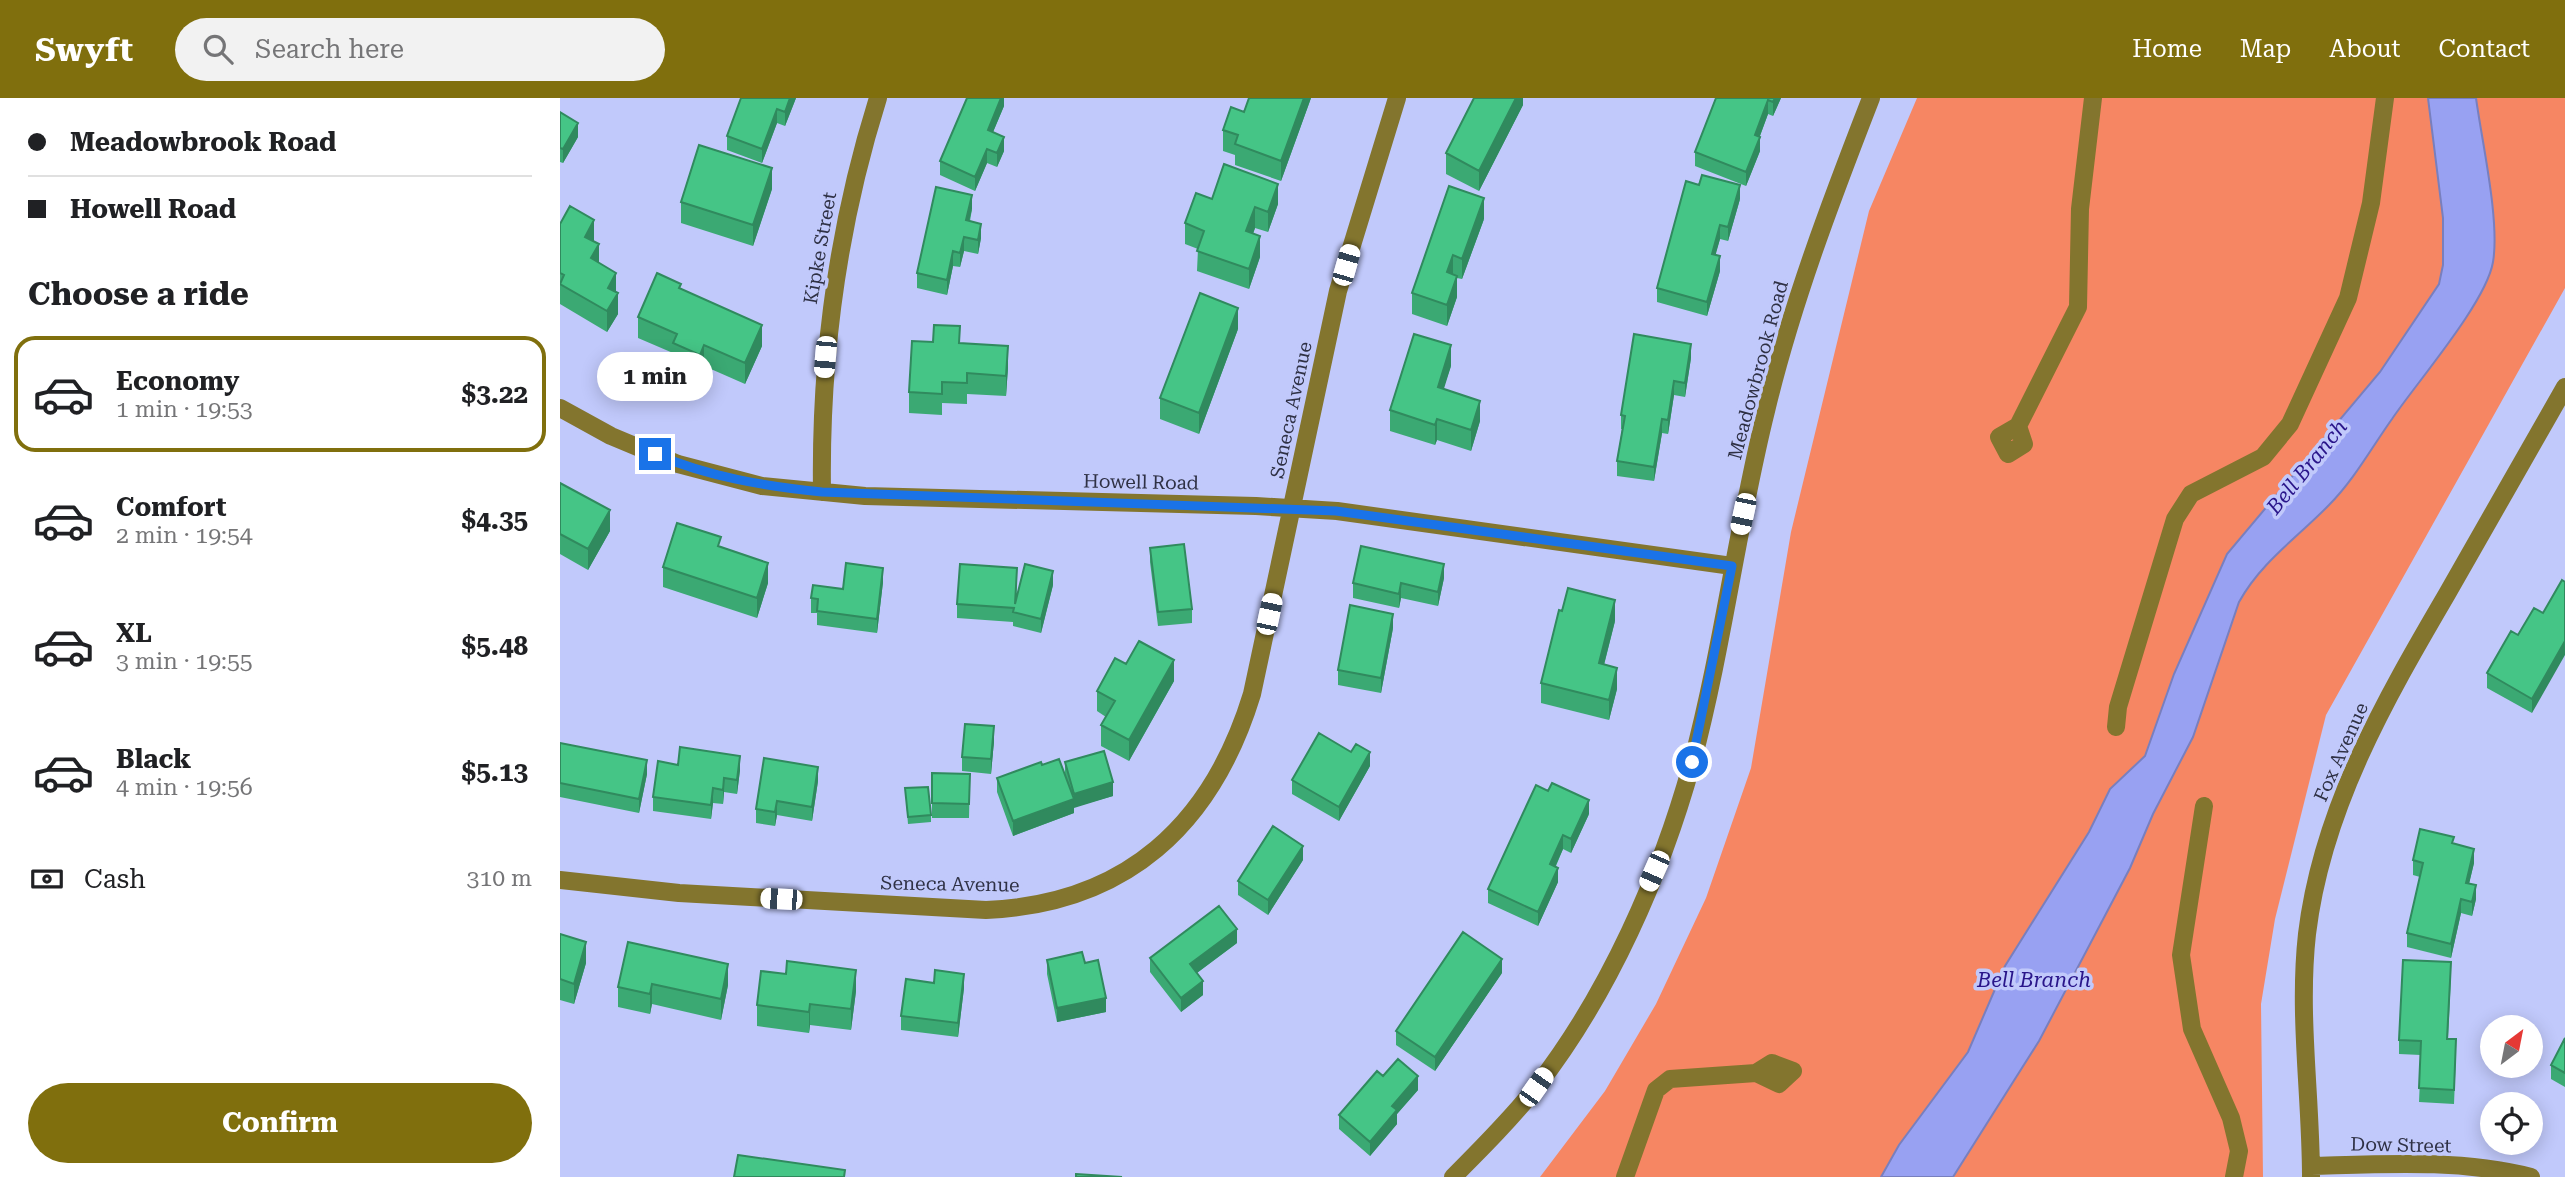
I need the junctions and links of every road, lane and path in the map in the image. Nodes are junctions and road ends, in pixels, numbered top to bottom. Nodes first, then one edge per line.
1 (878, 98) edge
2 (1397, 98) edge
3 (1871, 98) edge
4 (2093, 98) edge
5 (2385, 98) edge
6 (2565, 387) edge
7 (560, 408) edge
8 (2018, 426) dead end
9 (822, 492) junction
10 (1291, 508) junction
11 (1732, 566) junction
12 (2116, 727) dead end
13 (2204, 806) dead end
14 (560, 880) edge
15 (1756, 1073) dead end
16 (2311, 1171) edge
17 (1453, 1177) edge
18 (1625, 1177) edge
19 (2234, 1177) edge
20 (2531, 1177) edge

1 - 9 street, Kipke Street
2 - 10 street, Seneca Avenue
3 - 11 street, Meadowbrook Road
4 - 8 street
5 - 12 street
6 - 16 street, Fox Avenue
7 - 9 street, Howell Road
9 - 10 street, Howell Road
10 - 11 street, Howell Road
10 - 14 street, Seneca Avenue
11 - 17 street, Meadowbrook Road
13 - 19 street
15 - 18 street
16 - 20 street, Dow Street

